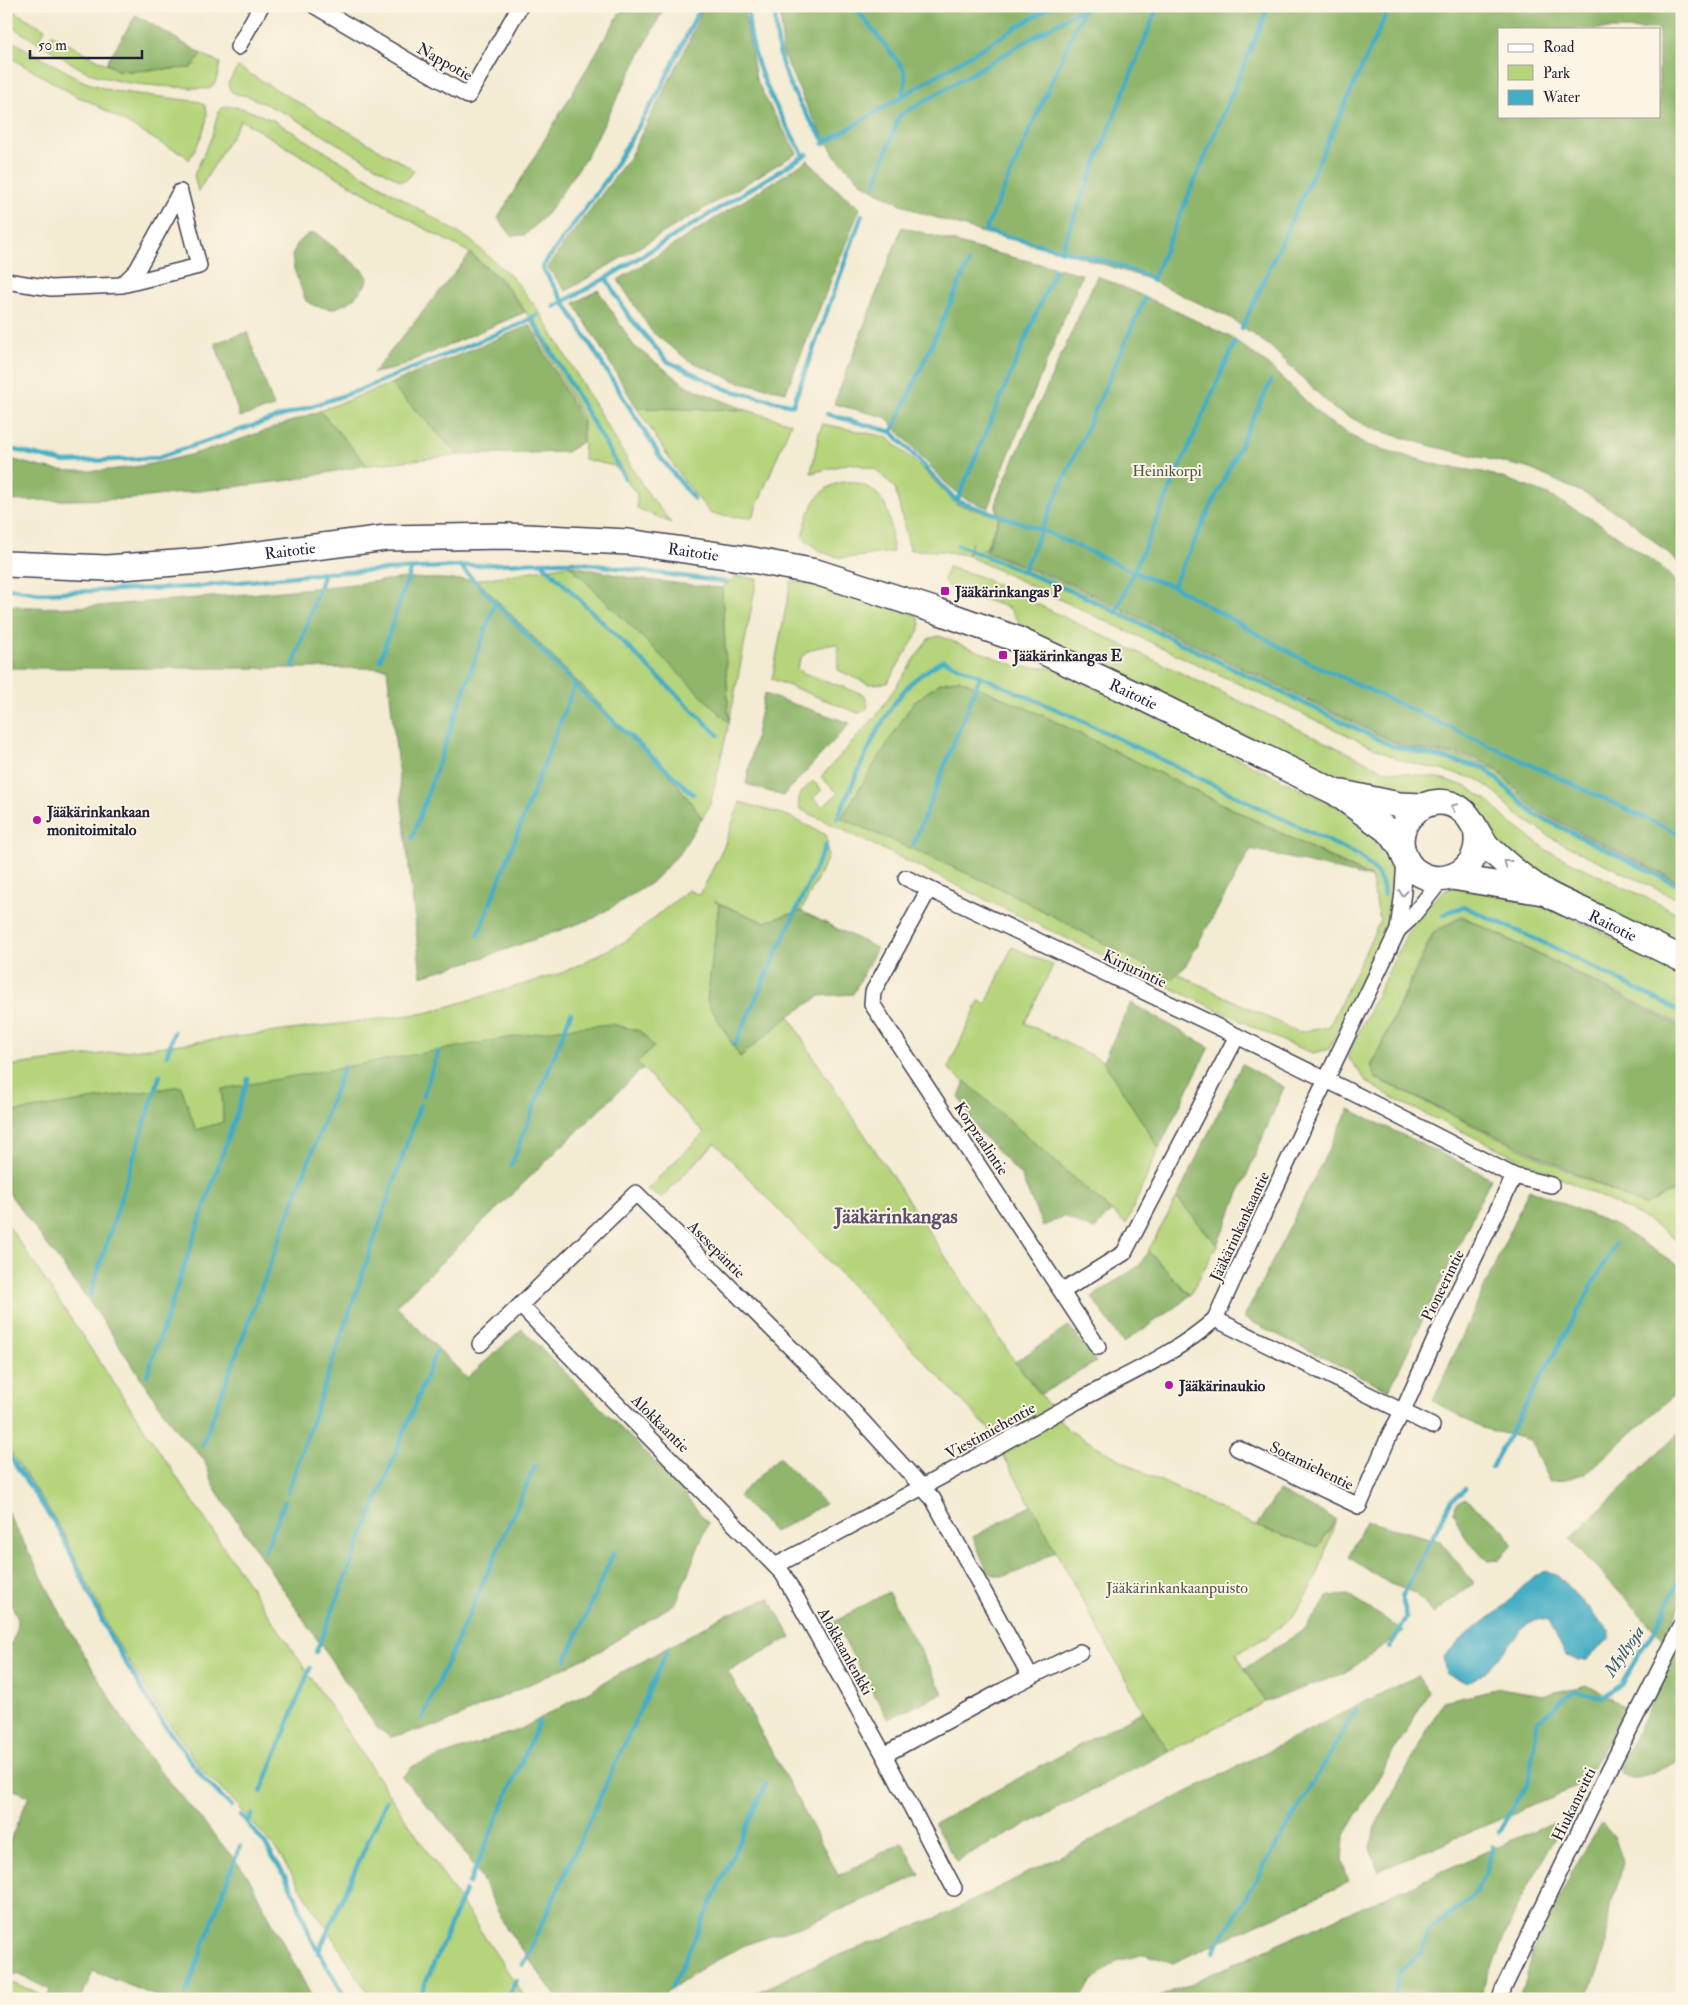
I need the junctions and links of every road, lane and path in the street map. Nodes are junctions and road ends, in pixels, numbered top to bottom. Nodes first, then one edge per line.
1 (261, 6) edge
2 (315, 6) edge
3 (520, 6) edge
4 (238, 47) dead end
5 (6, 281) edge
6 (122, 285) junction
7 (6, 564) edge
8 (1335, 792) junction
9 (1423, 806) junction
10 (1476, 829) junction
11 (1403, 853) junction
12 (906, 878) dead end
13 (1447, 878) junction
14 (929, 888) junction
15 (1545, 892) junction
16 (1398, 930) junction
17 (1682, 958) edge
18 (1237, 1036) junction
19 (1326, 1080) junction
20 (1514, 1176) junction
21 (1551, 1185) dead end
22 (1063, 1291) junction
23 (521, 1306) junction
24 (1215, 1319) junction
25 (480, 1344) dead end
26 (1098, 1346) dead end
27 (1403, 1411) junction
28 (1432, 1426) dead end
29 (1237, 1448) dead end
30 (923, 1488) junction
31 (777, 1566) junction
32 (1682, 1625) edge
33 (1080, 1652) dead end
34 (1030, 1676) junction
35 (884, 1755) junction
36 (954, 1888) dead end
37 (1500, 1999) edge

1 - 4 street
2 - 3 street, Nappotie
5 - 6 street
6 - 6 street
7 - 8 main road, Raitotie
8 - 9 main road, Raitotie
8 - 11 main road, Raitotie
10 -> 9 main road, Raitotie
9 - 11 main road
10 - 13 main road
15 -> 10 main road, Raitotie
11 - 13 main road, Raitotie
11 -> 16 street, Jääkärinkankaantie
12 - 14 street, Kirjurintie
13 - 15 main road, Raitotie
13 - 16 street, Jääkärinkankaantie
14 - 18 street, Kirjurintie
14 - 22 street, Korpraalintie
15 - 17 main road, Raitotie
16 - 19 street, Jääkärinkankaantie
18 - 19 street, Kirjurintie
18 - 22 street
19 - 20 street
19 - 24 street, Jääkärinkankaantie
20 - 21 street
20 - 27 street, Pioneerintie
22 - 26 street, Korpraalintie
23 - 25 street, Asesepäntie
23 - 30 street, Asesepäntie
23 - 31 street, Alokkaantie
24 - 27 street
24 - 30 street, Viestimiehentie
27 - 28 street
27 - 29 street, Sotamiehentie
30 - 31 street, Viestimiehentie
30 - 34 street
31 - 35 street, Alokkaanlenkki
32 - 37 street, Hiukanreitti
33 - 34 street
34 - 35 street
35 - 36 street, Alokkaanlenkki

